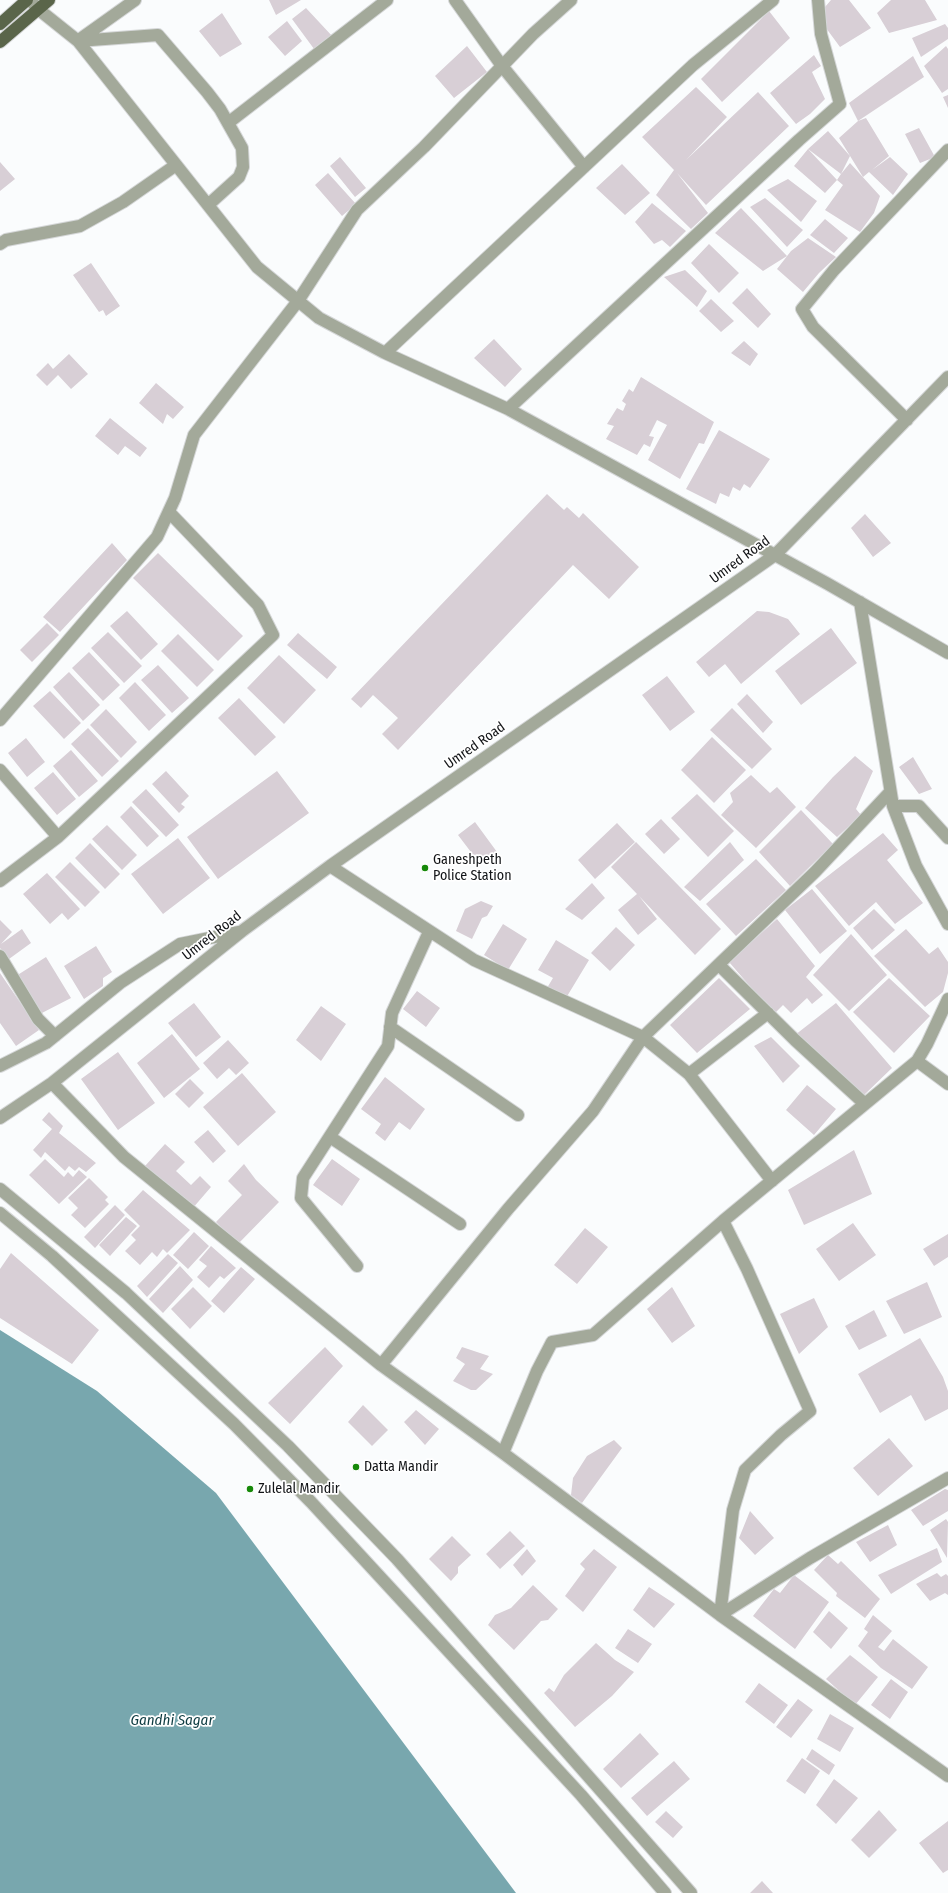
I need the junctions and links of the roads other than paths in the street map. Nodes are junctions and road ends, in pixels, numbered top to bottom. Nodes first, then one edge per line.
1 (49, 0) edge
2 (135, 0) edge
3 (387, 0) edge
4 (455, 0) edge
5 (571, 0) edge
6 (773, 0) edge
7 (818, 0) edge
8 (32, 3) edge
9 (0, 24) edge
10 (78, 41) junction
11 (0, 42) edge
12 (502, 66) junction
13 (228, 123) junction
14 (948, 150) edge
15 (176, 165) junction
16 (584, 167) junction
17 (208, 205) junction
18 (0, 244) edge
19 (298, 301) junction
20 (385, 354) junction
21 (948, 377) edge
22 (508, 409) junction
23 (907, 420) junction
24 (169, 512) junction
25 (776, 555) junction
26 (860, 602) junction
27 (948, 653) edge
28 (0, 720) edge
29 (0, 770) edge
30 (890, 792) junction
31 (893, 806) junction
32 (58, 837) junction
33 (948, 838) edge
34 (330, 866) junction
35 (0, 881) edge
36 (948, 924) edge
37 (242, 931) junction
38 (429, 932) junction
39 (0, 956) edge
40 (719, 965) junction
41 (948, 999) edge
42 (768, 1013) junction
43 (390, 1027) junction
44 (55, 1036) junction
45 (643, 1037) junction
46 (917, 1061) junction
47 (0, 1066) edge
48 (689, 1074) junction
49 (52, 1083) junction
50 (948, 1084) edge
51 (865, 1104) junction
52 (518, 1115) dead end
53 (0, 1118) edge
54 (330, 1137) junction
55 (772, 1181) junction
56 (0, 1189) edge
57 (0, 1213) edge
58 (723, 1221) junction
59 (460, 1224) dead end
60 (357, 1266) dead end
61 (381, 1365) junction
62 (503, 1453) junction
63 (948, 1478) edge
64 (720, 1615) junction
65 (948, 1776) edge
66 (665, 1893) edge
67 (691, 1893) edge

1 - 8 main road
2 - 10 street
3 - 13 street
4 - 12 street
5 - 12 street
6 - 16 street
7 - 22 street
8 - 9 main road
8 - 10 street
8 - 11 main road
10 - 13 street
10 - 15 street
12 - 16 street
12 - 19 street
13 - 17 street
14 - 23 street
15 - 17 street
15 - 18 street
16 - 20 street
17 - 19 street
19 - 20 street
19 - 24 street
20 - 22 street
21 - 23 street, Umred Road
22 - 25 street
23 - 25 street, Umred Road
24 - 28 street
24 - 32 street
25 - 26 street
25 - 34 street, Umred Road
26 - 27 street
26 - 30 street
29 - 32 street
30 - 31 street
30 - 40 street
31 - 33 street
31 - 36 street
32 - 35 street
34 - 37 street, Umred Road
34 - 38 street
37 - 44 street
37 - 49 street, Umred Road
38 - 43 street
38 - 45 street
39 - 44 street
40 - 42 street
40 - 45 street
41 - 46 street
42 - 48 street
42 - 51 street
43 - 52 street
43 - 54 street
44 - 47 street
45 - 48 street
45 - 61 street
46 - 50 street
46 - 51 street
48 - 55 street
49 - 53 street, Umred Road
49 - 61 street
51 - 55 street
54 - 59 street
54 - 60 street
55 - 58 street
56 - 67 street
57 - 66 street
58 - 62 street
58 - 64 street
61 - 62 street
62 - 64 street
63 - 64 street
64 - 65 street

